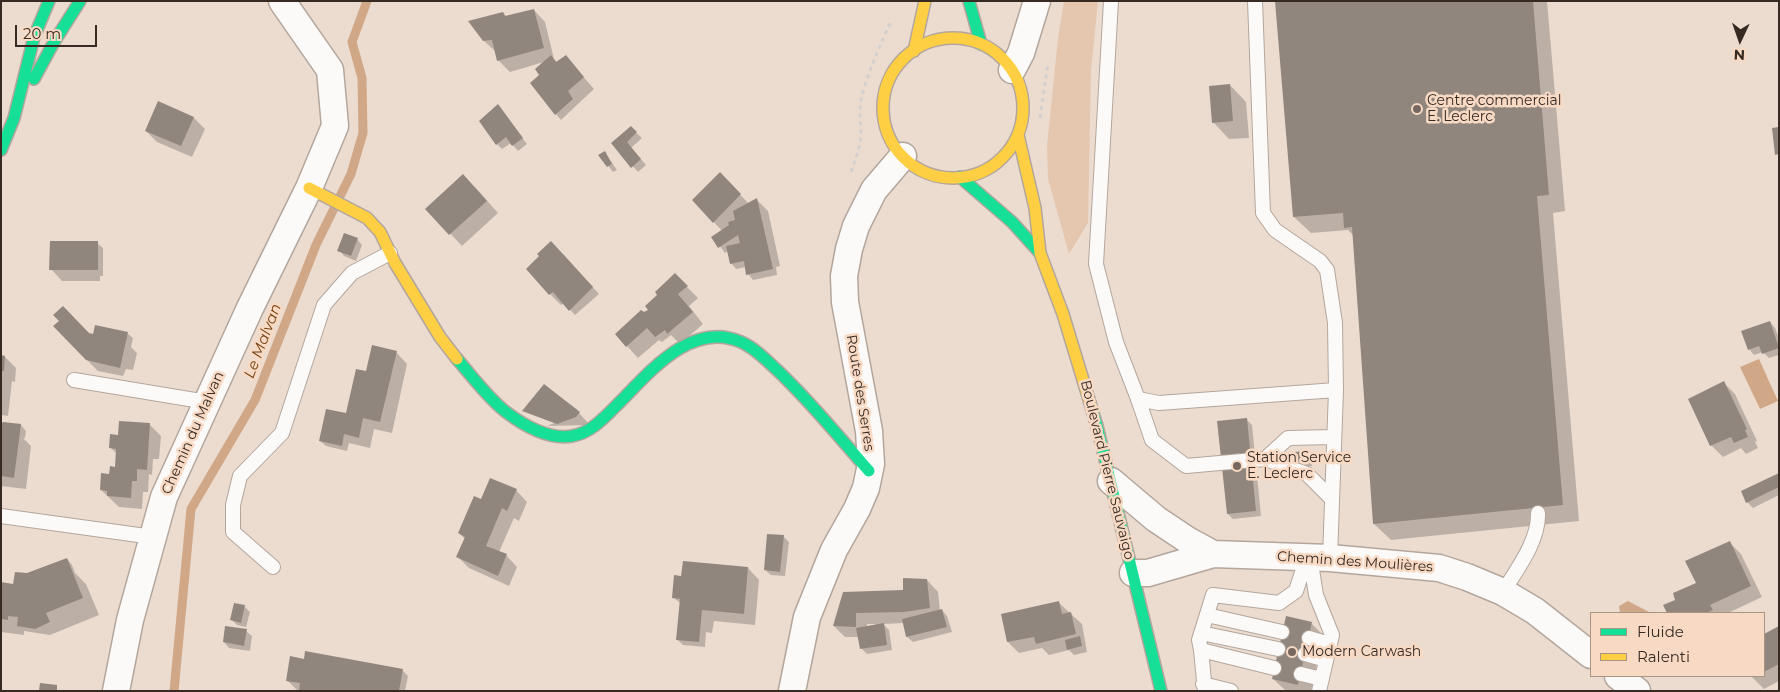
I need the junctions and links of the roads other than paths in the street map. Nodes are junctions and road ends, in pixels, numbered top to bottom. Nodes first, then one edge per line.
1 (48, 1) edge
2 (80, 1) edge
3 (282, 1) edge
4 (925, 1) edge
5 (969, 1) edge
6 (1037, 1) edge
7 (1111, 1) edge
8 (1255, 1) edge
9 (981, 44) junction
10 (914, 51) junction
11 (1012, 70) junction
12 (14, 118) junction
13 (1018, 136) junction
14 (1, 150) edge
15 (903, 156) junction
16 (960, 177) junction
17 (309, 188) junction
18 (390, 253) junction
19 (1040, 253) junction
20 (74, 380) dead end
21 (1336, 390) junction
22 (862, 396) junction
23 (1138, 399) junction
24 (207, 402) junction
25 (828, 424) junction
26 (1334, 437) junction
27 (1265, 459) junction
28 (869, 472) junction
29 (1111, 481) junction
30 (1332, 499) junction
31 (1538, 512) dead end
32 (1, 516) edge
33 (153, 537) junction
34 (1213, 554) junction
35 (1316, 557) junction
36 (273, 567) dead end
37 (1133, 573) junction
38 (1503, 592) junction
39 (1207, 615) junction
40 (1282, 632) dead end
41 (1201, 633) junction
42 (1309, 638) dead end
43 (1330, 644) junction
44 (1278, 649) dead end
45 (1201, 650) junction
46 (1305, 654) dead end
47 (1590, 654) edge
48 (1326, 660) junction
49 (1274, 668) dead end
50 (1301, 674) dead end
51 (1619, 677) edge
52 (1320, 685) edge
53 (1204, 687) edge
54 (116, 691) edge
55 (792, 691) edge
56 (1161, 691) edge
57 (1232, 691) edge
58 (1637, 691) edge

1 - 12 main road
2 - 12 main road
3 - 17 street, Chemin du Malvan
4 - 10 main road
5 - 9 main road
6 - 11 street
7 - 23 lane
8 - 21 lane
9 - 10 main road
9 - 11 main road
10 - 15 main road
11 - 13 main road
12 - 14 main road
13 - 16 main road
13 - 19 main road, Boulevard Pierre Sauvaigo
15 - 16 main road
15 - 22 street, Route des Serres
16 - 19 main road, Boulevard Pierre Sauvaigo
17 - 18 main road
17 - 24 street, Chemin du Malvan
18 - 25 main road
18 - 36 lane
19 - 29 main road, Boulevard Pierre Sauvaigo
20 - 24 lane
21 - 23 lane
21 - 26 lane
22 - 25 street
22 - 28 street, Route des Serres
23 - 27 lane
24 - 33 street, Chemin du Malvan
25 - 28 main road
26 - 27 lane
26 - 30 lane
27 - 30 lane
28 - 55 street, Route des Serres
29 - 34 street, Chemin des Moulières
29 - 37 main road, Boulevard Pierre Sauvaigo
30 - 35 lane
31 - 38 lane
32 - 33 lane
33 - 54 street, Chemin du Malvan
34 - 35 street, Chemin des Moulières
34 - 37 street, Chemin des Moulières
35 - 38 street, Chemin des Moulières
35 - 39 lane
35 - 43 lane
37 - 56 main road, Boulevard Pierre Sauvaigo
38 - 47 street, Chemin des Moulières
39 - 40 lane
39 - 41 lane
41 - 44 lane
41 - 45 lane
42 - 43 lane
43 - 48 lane
45 - 49 lane
45 - 53 lane
46 - 48 lane
48 - 52 lane
50 - 52 lane
51 - 58 street
53 - 57 lane

